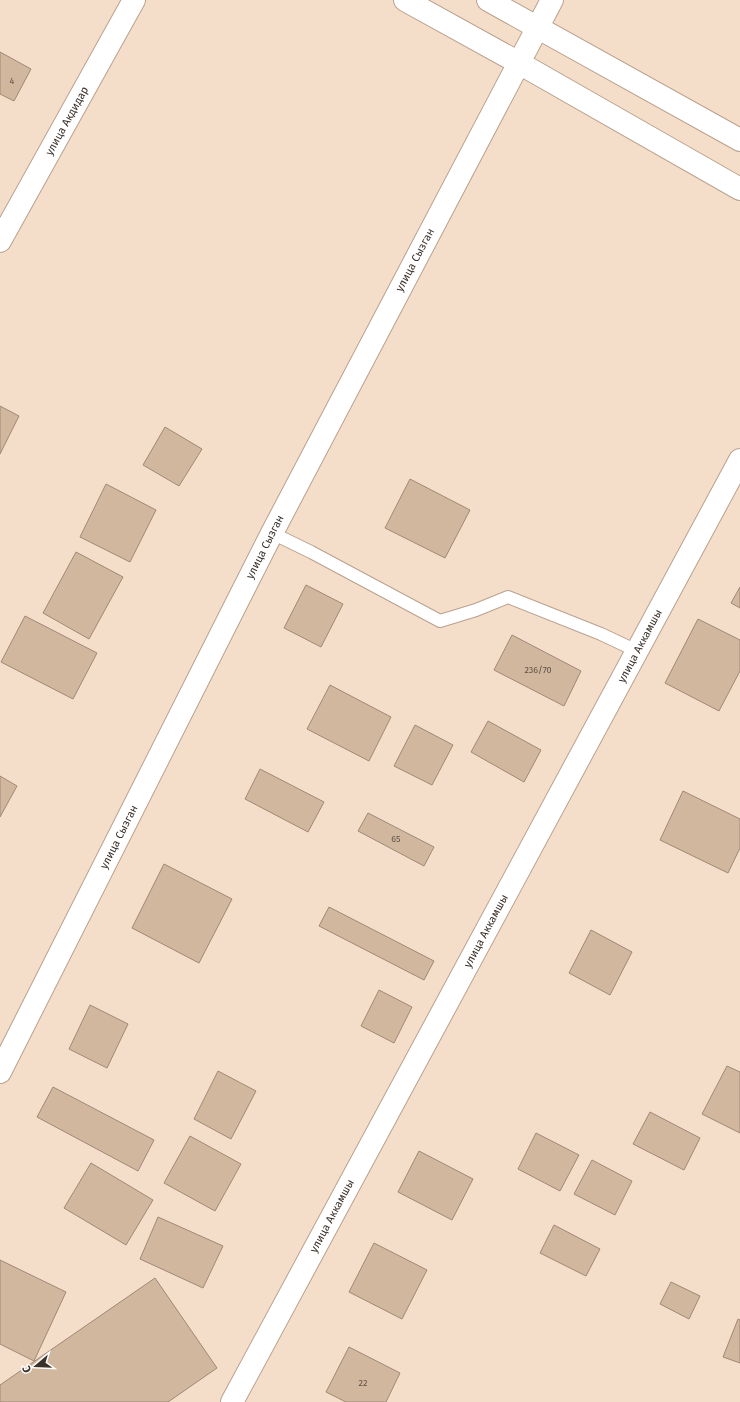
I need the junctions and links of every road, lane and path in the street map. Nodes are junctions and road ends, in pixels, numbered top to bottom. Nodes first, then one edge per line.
1 (134, 0) edge
2 (405, 0) edge
3 (488, 0) edge
4 (552, 0) edge
5 (537, 27) junction
6 (519, 63) junction
7 (740, 140) edge
8 (740, 189) edge
9 (0, 242) edge
10 (740, 460) edge
11 (272, 532) junction
12 (637, 650) junction
13 (0, 1072) edge
14 (232, 1402) edge

1 - 9 street, улица Акдидар
2 - 6 street
3 - 5 street
4 - 5 street, улица Сызган
5 - 6 street, улица Сызган
5 - 7 street
6 - 8 street
6 - 11 street, улица Сызган
10 - 12 street, улица Аккамшы
11 - 12 lane
11 - 13 street, улица Сызган
12 - 14 street, улица Аккамшы

